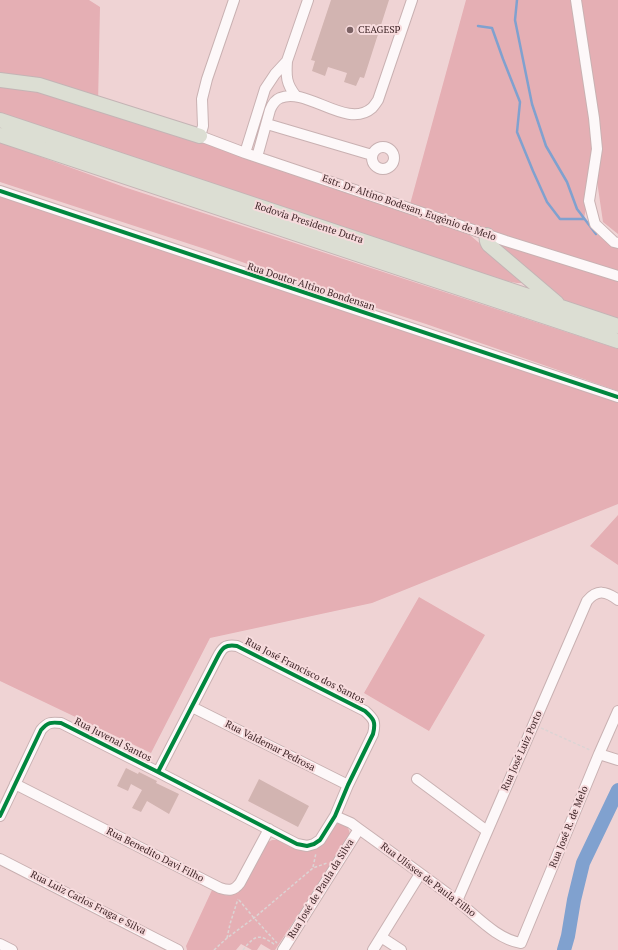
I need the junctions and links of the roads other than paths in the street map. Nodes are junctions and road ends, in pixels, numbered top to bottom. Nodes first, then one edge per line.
1 (234, 0) edge
2 (308, 0) edge
3 (412, 0) edge
4 (576, 0) edge
5 (286, 61) junction
6 (0, 80) edge
7 (296, 96) junction
8 (0, 120) edge
9 (266, 124) junction
10 (0, 135) edge
11 (200, 136) junction
12 (245, 153) junction
13 (372, 155) dead end
14 (257, 157) junction
15 (0, 191) edge
16 (487, 234) junction
17 (618, 243) edge
18 (618, 276) edge
19 (562, 307) junction
20 (618, 326) edge
21 (618, 341) edge
22 (618, 397) edge
23 (618, 600) edge
24 (192, 707) junction
25 (618, 711) edge
26 (599, 754) junction
27 (618, 760) edge
28 (158, 772) junction
29 (417, 779) dead end
30 (15, 784) junction
31 (348, 785) junction
32 (0, 816) edge
33 (335, 816) junction
34 (269, 829) junction
35 (359, 829) junction
36 (487, 831) junction
37 (0, 859) edge
38 (420, 874) junction
39 (457, 901) junction
40 (381, 937) junction
41 (0, 944) edge
42 (279, 946) edge
43 (522, 947) edge
44 (177, 949) edge
45 (12, 950) edge
46 (373, 950) edge
47 (401, 950) edge

1 - 11 street
2 - 5 street
3 - 7 street
4 - 17 street
5 - 7 street
5 - 12 street
6 - 11 highway
7 - 9 street
8 - 19 highway, Rodovia Presidente Dutra
9 - 13 street
9 - 14 street
10 - 21 highway, Rodovia Presidente Dutra
11 - 12 street, Estr. Dr Altino Bodesan, Eugênio de Melo
12 - 14 street, Estr. Dr Altino Bodesan, Eugênio de Melo
14 - 16 street, Estr. Dr Altino Bodesan, Eugênio de Melo
15 - 22 street, Rua Doutor Altino Bondensan
16 - 18 street, Estr. Dr Altino Bodesan, Eugênio de Melo
16 - 19 highway
19 - 20 highway, Rodovia Presidente Dutra
23 - 36 street, Rua José Luiz Porto
24 - 28 street, Rua José Francisco dos Santos
24 - 31 street, Rua Valdemar Pedrosa
24 - 31 street, Rua José Francisco dos Santos
25 - 26 street, Rua José R. de Melo
26 - 27 street
26 - 43 street, Rua José R. de Melo
28 - 30 street, Rua Juvenal Santos
28 - 34 street, Rua Juvenal Santos
29 - 36 street
30 - 32 street, Rua Juvenal Santos
30 - 34 street, Rua Benedito Davi Filho
31 - 33 street
33 - 34 street, Rua Juvenal Santos
33 - 35 street, Rua Ulisses de Paula Filho
35 - 38 street, Rua Ulisses de Paula Filho
35 - 42 street, Rua José de Paula da Silva
36 - 39 street, Rua José Luiz Porto
37 - 44 street, Rua Luiz Carlos Fraga e Silva
38 - 39 street, Rua Ulisses de Paula Filho
38 - 40 street
39 - 43 street, Rua Ulisses de Paula Filho
40 - 46 street
40 - 47 street
41 - 45 street

